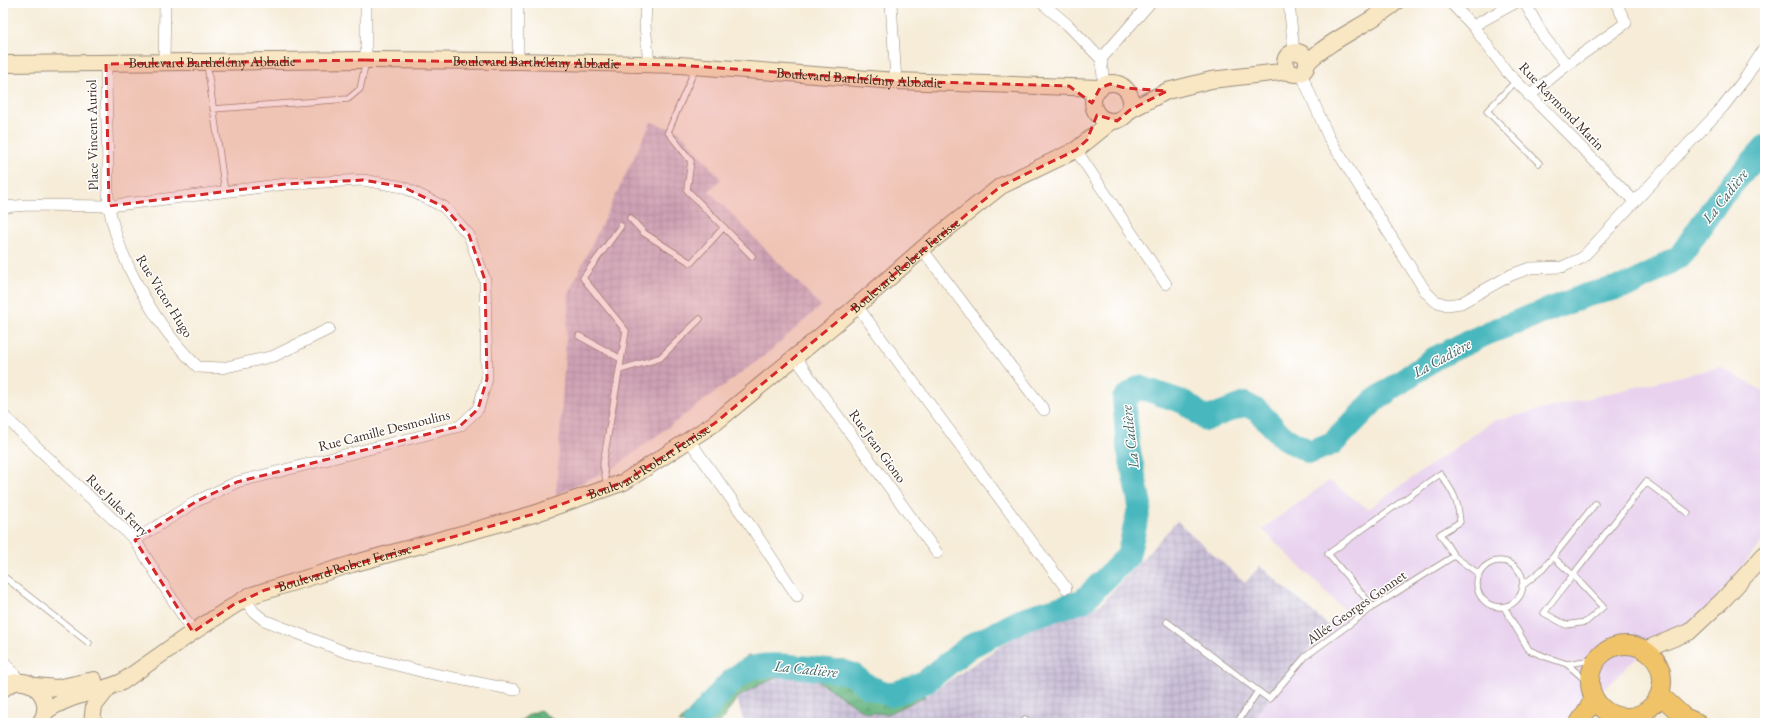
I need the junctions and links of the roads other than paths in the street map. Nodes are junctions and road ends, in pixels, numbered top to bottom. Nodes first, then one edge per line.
1 (165, 3) edge
2 (366, 3) edge
3 (518, 3) edge
4 (646, 3) edge
5 (891, 3) edge
6 (1042, 3) edge
7 (1150, 3) edge
8 (1289, 3) edge
9 (1451, 3) edge
10 (1515, 3) edge
11 (1525, 3) edge
12 (1616, 3) edge
13 (1389, 5) edge
14 (1474, 26) junction
15 (1765, 48) edge
16 (1101, 59) junction
17 (366, 60) junction
18 (518, 61) junction
19 (1300, 61) junction
20 (164, 62) junction
21 (206, 62) junction
22 (3, 64) edge
23 (106, 64) junction
24 (650, 64) junction
25 (1567, 65) junction
26 (696, 66) junction
27 (896, 81) junction
28 (1516, 81) junction
29 (1069, 86) junction
30 (1102, 87) junction
31 (1125, 88) junction
32 (1166, 91) junction
33 (1529, 96) junction
34 (213, 109) junction
35 (1095, 109) junction
36 (1130, 110) junction
37 (1112, 121) junction
38 (1082, 145) junction
39 (1539, 163) dead end
40 (225, 192) junction
41 (1635, 202) junction
42 (109, 206) junction
43 (3, 207) edge
44 (630, 218) dead end
45 (621, 226) dead end
46 (724, 227) junction
47 (922, 249) junction
48 (752, 256) dead end
49 (1166, 280) dead end
50 (857, 306) junction
51 (700, 319) dead end
52 (329, 329) dead end
53 (579, 336) dead end
54 (795, 357) junction
55 (621, 359) junction
56 (619, 370) junction
57 (1044, 410) dead end
58 (3, 415) edge
59 (689, 440) junction
60 (608, 488) junction
61 (1595, 504) dead end
62 (1688, 513) dead end
63 (135, 540) junction
64 (937, 553) dead end
65 (1765, 554) edge
66 (1454, 556) junction
67 (1553, 557) junction
68 (1479, 574) junction
69 (1573, 575) junction
70 (3, 576) edge
71 (1522, 586) junction
72 (1066, 588) dead end
73 (797, 596) dead end
74 (245, 599) junction
75 (1373, 607) junction
76 (1504, 607) junction
77 (1167, 622) dead end
78 (193, 632) junction
79 (89, 643) dead end
80 (1644, 650) junction
81 (1598, 659) junction
82 (3, 661) edge
83 (147, 663) junction
84 (1567, 664) junction
85 (27, 684) junction
86 (109, 687) junction
87 (3, 689) edge
88 (515, 690) dead end
89 (1258, 691) junction
90 (1592, 691) junction
91 (1660, 695) junction
92 (46, 718) edge
93 (92, 723) edge
94 (1237, 723) edge
95 (1578, 723) edge
96 (1698, 723) edge

1 - 20 street
2 - 17 street
3 - 18 street
4 - 24 street
5 - 27 street
6 - 16 street
7 - 16 street
8 - 19 street
9 - 14 street, Rue Raymond Marin
10 - 14 street
11 - 25 street
12 - 25 street
13 - 19 main road
14 - 28 street, Rue Raymond Marin
15 - 41 street
16 - 30 street
17 - 18 main road, Boulevard Barthélémy Abbadie
17 - 21 main road, Boulevard Barthélémy Abbadie
17 - 34 lane
18 - 24 main road, Boulevard Barthélémy Abbadie
19 - 32 main road
19 - 41 street
20 - 21 main road, Boulevard Barthélémy Abbadie
20 - 23 main road, Boulevard Barthélémy Abbadie
21 - 34 lane
22 - 23 main road, Boulevard Barthélémy Abbadie
23 - 42 street, Place Vincent Auriol
24 - 26 main road, Boulevard Barthélémy Abbadie
25 - 33 street
26 - 27 main road, Boulevard Barthélémy Abbadie
26 - 46 lane
27 - 29 main road, Boulevard Barthélémy Abbadie
28 - 33 street, Rue Raymond Marin
28 - 39 lane
29 - 30 main road, Boulevard Barthélémy Abbadie
29 - 35 main road
30 - 31 main road
30 - 35 main road
31 - 32 main road
31 - 36 main road
32 - 36 main road
33 - 41 street, Rue Raymond Marin
34 - 40 lane
35 - 37 main road
35 - 38 main road
36 - 37 main road
37 - 38 main road, Boulevard Robert Ferrisse
38 - 47 main road, Boulevard Robert Ferrisse
38 - 49 street
40 - 42 street, Rue Camille Desmoulins
40 - 63 street, Rue Camille Desmoulins
42 - 43 street
42 - 52 street, Rue Victor Hugo
44 - 46 lane
45 - 55 lane
46 - 48 lane
47 - 50 main road, Boulevard Robert Ferrisse
47 - 57 street
50 - 54 main road, Boulevard Robert Ferrisse
50 - 72 street
51 - 56 lane
53 - 55 lane
54 - 59 main road, Boulevard Robert Ferrisse
54 - 64 street, Rue Jean Giono
55 - 56 lane
56 - 60 lane
58 - 63 street, Rue Jules Ferry
59 - 60 main road, Boulevard Robert Ferrisse
59 - 73 street
60 - 74 main road, Boulevard Robert Ferrisse
61 - 67 lane
62 - 69 lane
63 - 78 street, Rue Jules Ferry
65 - 80 main road
66 - 68 lane
66 - 75 lane, Allée Georges Gonnet
66 - 75 lane
67 - 69 lane
67 - 71 lane
68 - 71 lane
68 - 76 lane
69 - 69 lane
70 - 79 lane
71 - 76 lane
74 - 78 main road, Boulevard Robert Ferrisse
74 - 88 street
75 - 89 lane, Allée Georges Gonnet
76 - 84 lane
77 - 89 lane
78 - 83 main road, Boulevard Robert Ferrisse
80 - 81 main road
80 - 91 main road
81 - 84 lane
81 - 90 main road
82 - 85 street
83 - 85 main road, Boulevard Robert Ferrisse
83 - 86 main road, Boulevard Robert Ferrisse
84 - 90 lane
85 - 87 main road
85 - 92 main road
86 - 92 main road, Boulevard Robert Ferrisse
86 - 93 main road
89 - 94 lane
90 - 91 main road
90 - 95 main road
91 - 96 main road

